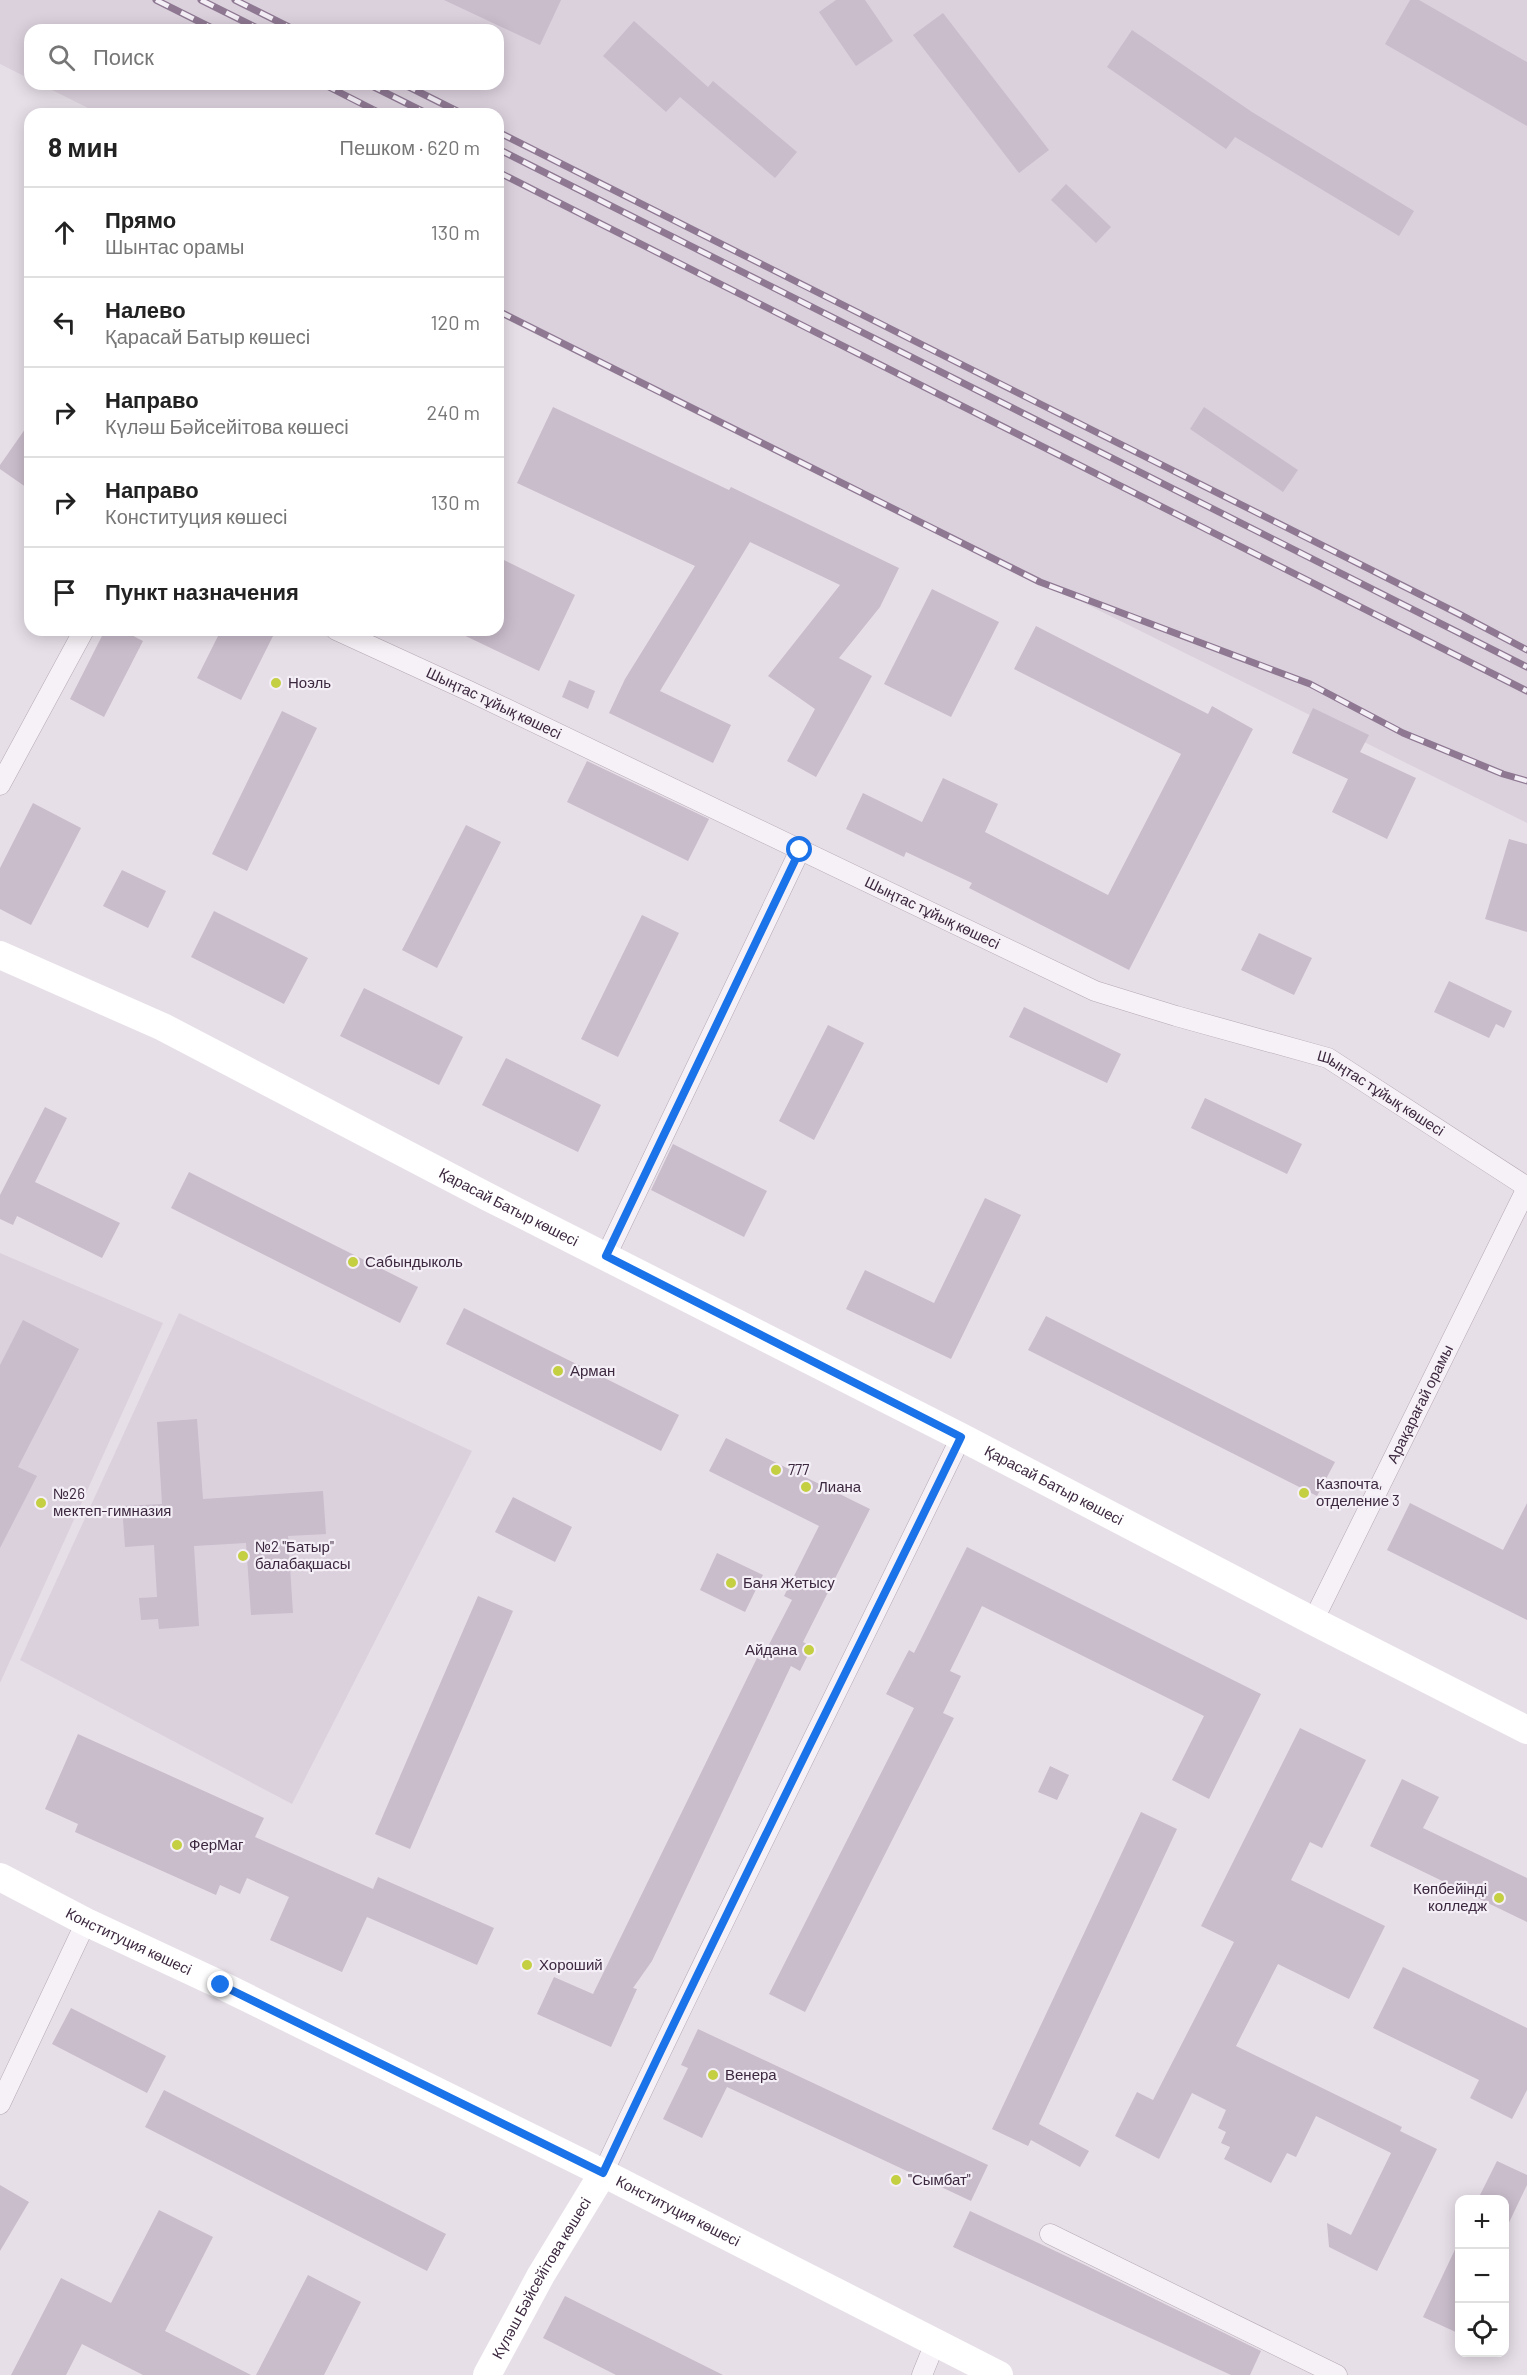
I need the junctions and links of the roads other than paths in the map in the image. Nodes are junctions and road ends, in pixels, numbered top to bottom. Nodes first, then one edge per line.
1 (81, 636) edge
2 (349, 636) edge
3 (0, 785) edge
4 (800, 850) junction
5 (0, 955) edge
6 (1527, 1187) edge
7 (606, 1256) junction
8 (961, 1437) junction
9 (1313, 1622) junction
10 (1527, 1730) edge
11 (0, 1877) edge
12 (87, 1922) junction
13 (0, 2104) edge
14 (603, 2173) junction
15 (1050, 2234) dead end
16 (935, 2343) junction
17 (487, 2375) edge
18 (922, 2375) edge
19 (999, 2375) edge
20 (1337, 2375) edge

1 - 3 street
2 - 4 street, Шыңтас тұйық көшесі
4 - 6 street, Шыңтас тұйық көшесі
4 - 7 street
5 - 7 street, Қарасай Батыр көшесі
6 - 9 street, Арақарағай орамы
7 - 8 street, Қарасай Батыр көшесі
8 - 9 street, Қарасай Батыр көшесі
8 - 14 street, Күләш Бәйсейітова көшесі
9 - 10 street, Қарасай Батыр көшесі
11 - 12 street, Конституция көшесі
12 - 13 street
12 - 14 street, Конституция көшесі
14 - 16 street, Конституция көшесі
14 - 17 street, Күләш Бәйсейітова көшесі
15 - 20 street
16 - 18 street
16 - 19 street, Конституция көшесі

